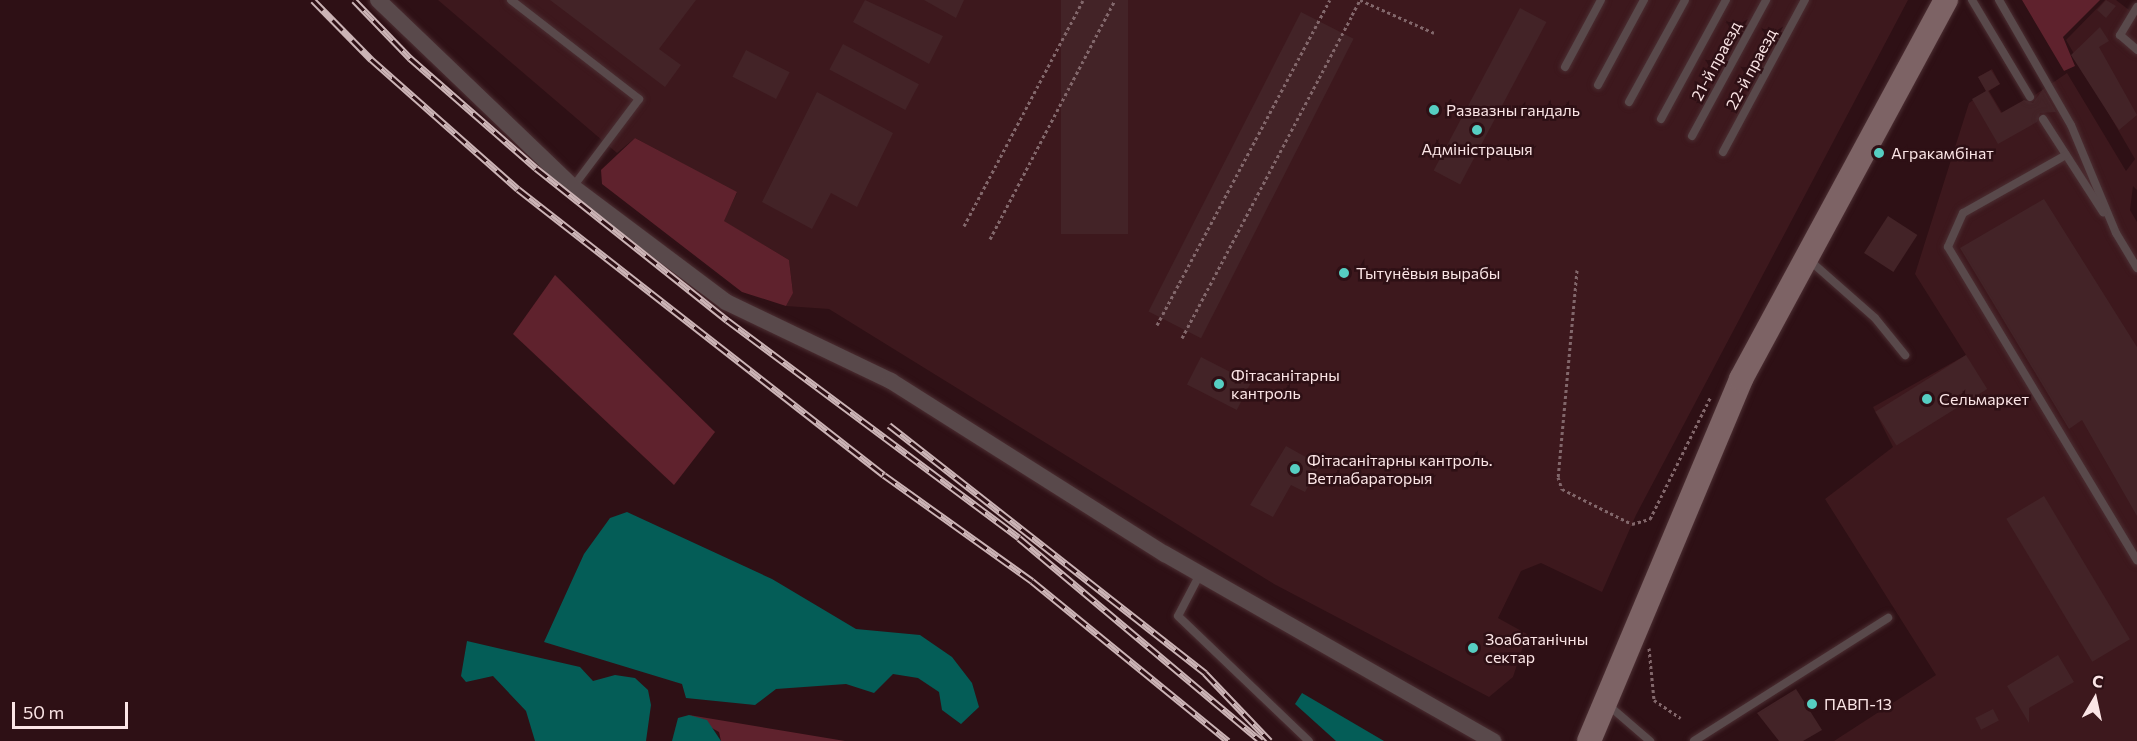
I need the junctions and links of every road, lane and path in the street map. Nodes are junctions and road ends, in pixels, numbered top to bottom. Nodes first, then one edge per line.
1 (378, 0) edge
2 (510, 0) edge
3 (1083, 0) edge
4 (1115, 0) edge
5 (1330, 0) edge
6 (1601, 0) edge
7 (1644, 0) edge
8 (1685, 0) edge
9 (1726, 0) edge
10 (1766, 0) edge
11 (1805, 0) edge
12 (1946, 0) edge
13 (1972, 0) edge
14 (1999, 0) edge
15 (2137, 7) edge
16 (1434, 33) dead end
17 (2137, 50) edge
18 (1564, 67) dead end
19 (1598, 85) dead end
20 (2030, 97) dead end
21 (1629, 102) dead end
22 (1661, 119) dead end
23 (2043, 119) dead end
24 (1692, 136) dead end
25 (1723, 152) dead end
26 (2066, 155) junction
27 (573, 187) junction
28 (964, 226) dead end
29 (2116, 234) junction
30 (990, 239) dead end
31 (1806, 257) junction
32 (2137, 268) edge
33 (1577, 270) dead end
34 (1158, 325) dead end
35 (1182, 338) dead end
36 (1905, 355) dead end
37 (1712, 395) dead end
38 (1650, 519) junction
39 (1675, 532) junction
40 (2137, 560) edge
41 (1200, 574) junction
42 (1888, 618) dead end
43 (1654, 635) dead end
44 (1604, 701) junction
45 (1681, 718) dead end
46 (1309, 741) edge
47 (1493, 741) edge
48 (1589, 741) edge
49 (1650, 741) edge
50 (1694, 741) edge

1 - 27 street
2 - 27 lane
3 - 28 path
4 - 30 path
5 - 34 path
6 - 18 lane
7 - 19 lane
8 - 21 lane
9 - 22 lane
10 - 24 lane, 21-й праезд
11 - 25 lane, 22-й праезд
12 - 31 street
13 - 20 lane
14 - 29 lane
15 - 17 lane
16 - 35 path
23 - 26 lane
26 - 29 lane
26 - 40 lane
27 - 41 street
29 - 32 lane
31 - 36 lane
31 - 39 street
33 - 38 path
37 - 38 path
38 - 39 path
39 - 44 street
41 - 46 lane
41 - 47 street
42 - 50 lane
43 - 45 path
44 - 48 street
44 - 49 lane

